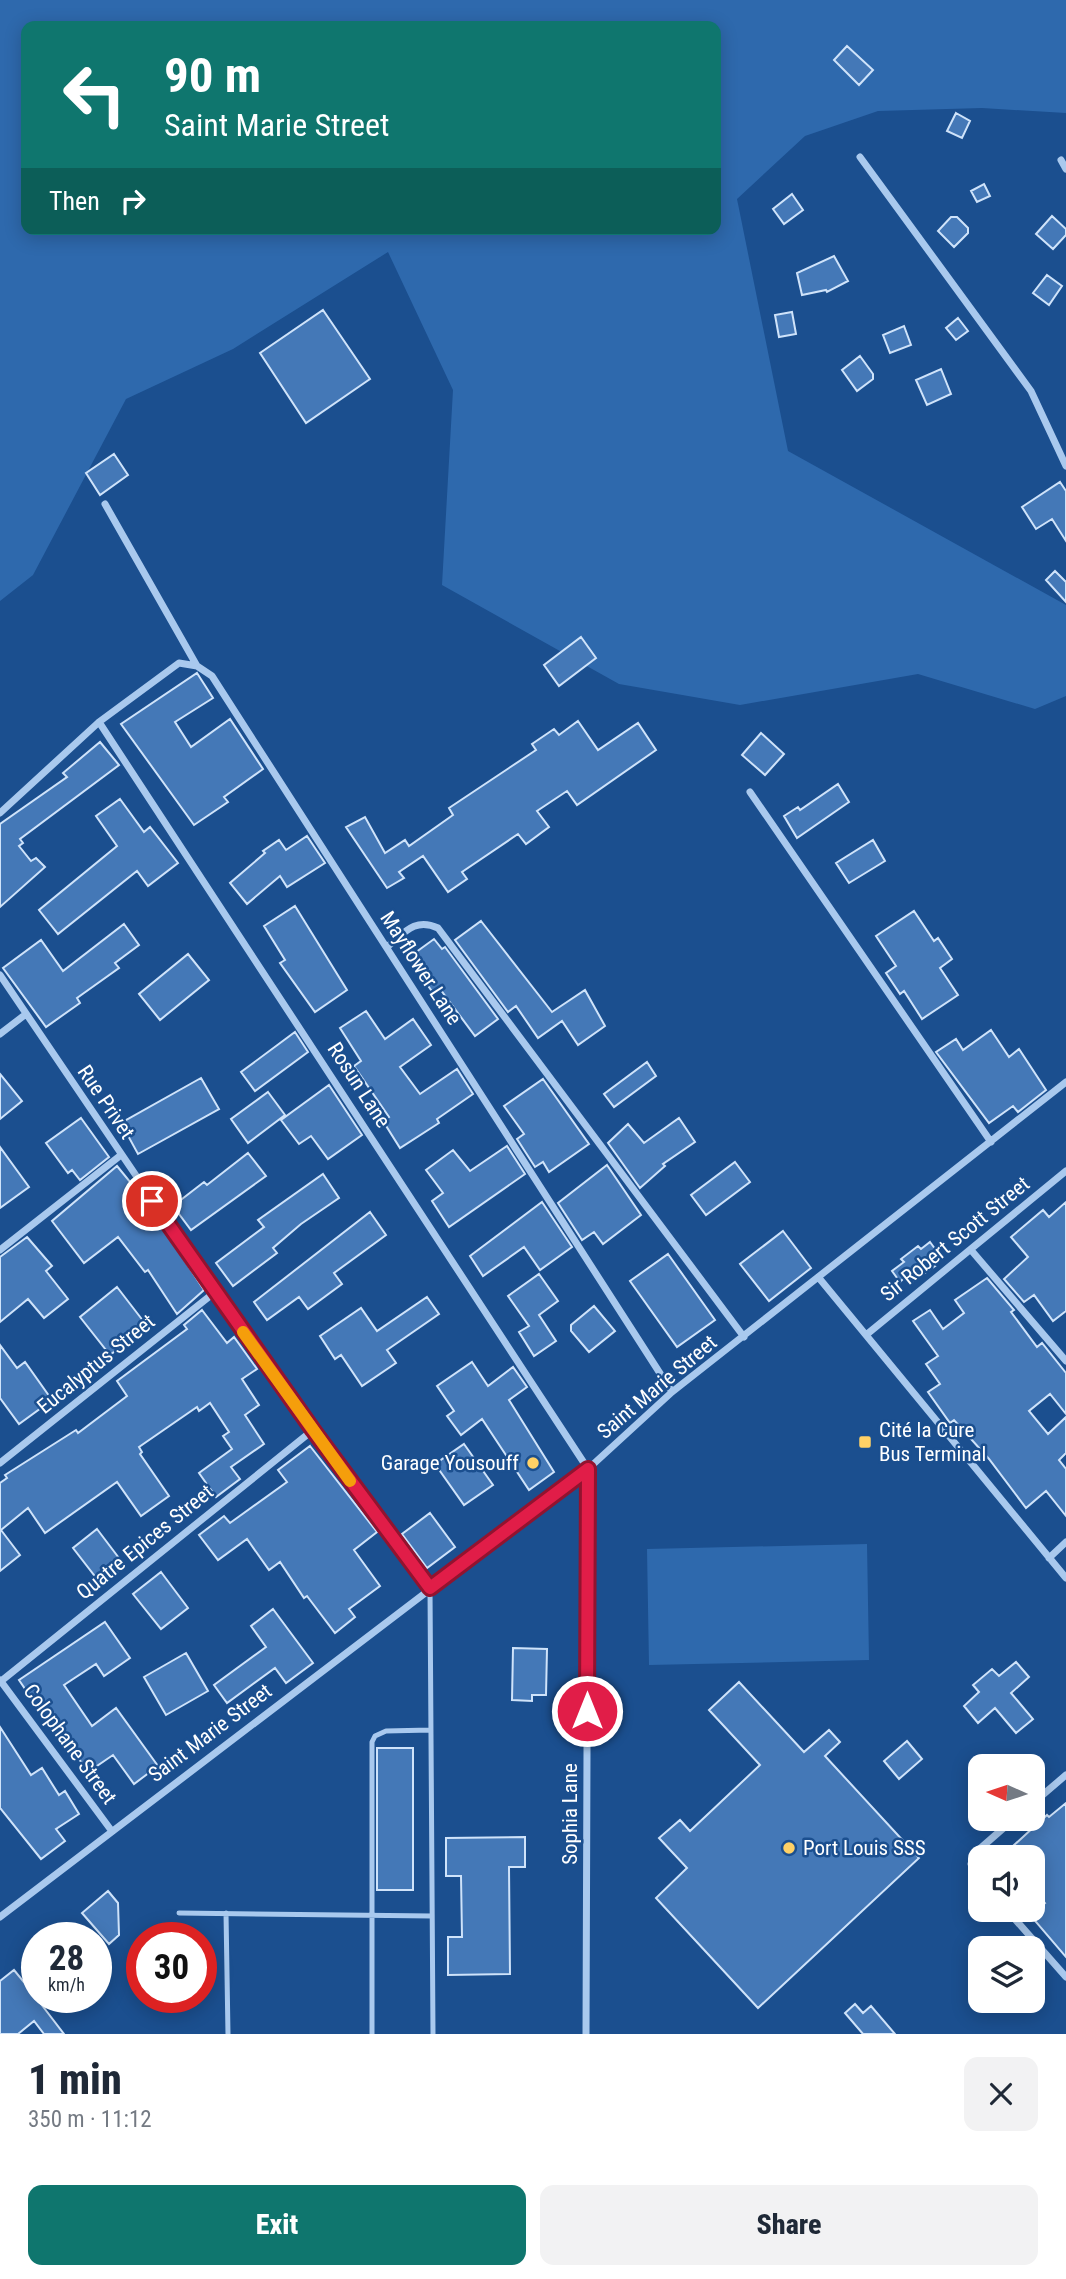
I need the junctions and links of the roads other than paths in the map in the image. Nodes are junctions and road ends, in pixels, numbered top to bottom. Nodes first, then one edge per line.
1 (860, 157) dead end
2 (1061, 160) dead end
3 (1066, 169) edge
4 (1066, 466) edge
5 (106, 504) dead end
6 (197, 666) junction
7 (99, 722) junction
8 (750, 792) dead end
9 (0, 813) edge
10 (387, 947) junction
11 (0, 975) edge
12 (26, 1014) junction
13 (0, 1034) edge
14 (1066, 1082) edge
15 (991, 1142) junction
16 (121, 1155) junction
17 (1066, 1171) edge
18 (0, 1250) edge
19 (971, 1250) junction
20 (819, 1278) junction
21 (215, 1292) junction
22 (866, 1335) junction
23 (744, 1337) junction
24 (1063, 1351) edge
25 (1066, 1361) edge
26 (672, 1392) junction
27 (313, 1430) junction
28 (0, 1463) edge
29 (588, 1469) junction
30 (1066, 1542) edge
31 (1049, 1558) junction
32 (1066, 1578) edge
33 (430, 1588) junction
34 (0, 1681) edge
35 (430, 1730) junction
36 (1066, 1775) edge
37 (1045, 1793) edge
38 (111, 1830) junction
39 (1000, 1831) edge
40 (984, 1845) edge
41 (179, 1913) dead end
42 (226, 1913) junction
43 (372, 1915) junction
44 (432, 1916) junction
45 (0, 1917) edge
46 (1017, 1922) edge
47 (1066, 1978) edge
48 (228, 2034) edge
49 (372, 2034) edge
50 (433, 2034) edge
51 (586, 2034) edge

1 - 4 street
2 - 3 street
5 - 6 street, Mayflower Lane
6 - 7 street
6 - 10 street, Mayflower Lane
7 - 9 street
7 - 29 street, Rosun Lane
8 - 15 street
10 - 23 street
10 - 26 street, Mayflower Lane
11 - 12 street, Rue Privet
12 - 13 street
12 - 16 street, Rue Privet
14 - 15 street, Saint Marie Street
15 - 20 street, Saint Marie Street
16 - 18 street
16 - 21 street, Rue Privet
17 - 19 street, Sir Robert Scott Street
19 - 22 street, Sir Robert Scott Street
19 - 24 street
20 - 22 street
20 - 23 street, Saint Marie Street
21 - 27 street, Rue Privet
21 - 28 street, Eucalyptus Street
22 - 31 street
23 - 26 street, Saint Marie Street
24 - 25 street
26 - 29 street, Saint Marie Street
27 - 33 street, Rue Privet
27 - 34 street, Quatre Epices Street
29 - 33 street, Saint Marie Street
29 - 51 street, Sophia Lane
30 - 31 street
31 - 32 street
33 - 35 lane
33 - 38 street, Saint Marie Street
34 - 38 street, Colophane Street
35 - 43 lane
35 - 44 lane
36 - 37 street
38 - 45 street, Saint Marie Street
39 - 40 street
41 - 42 lane
42 - 43 lane
42 - 48 lane
43 - 44 lane
43 - 49 lane
44 - 50 lane
46 - 47 street

